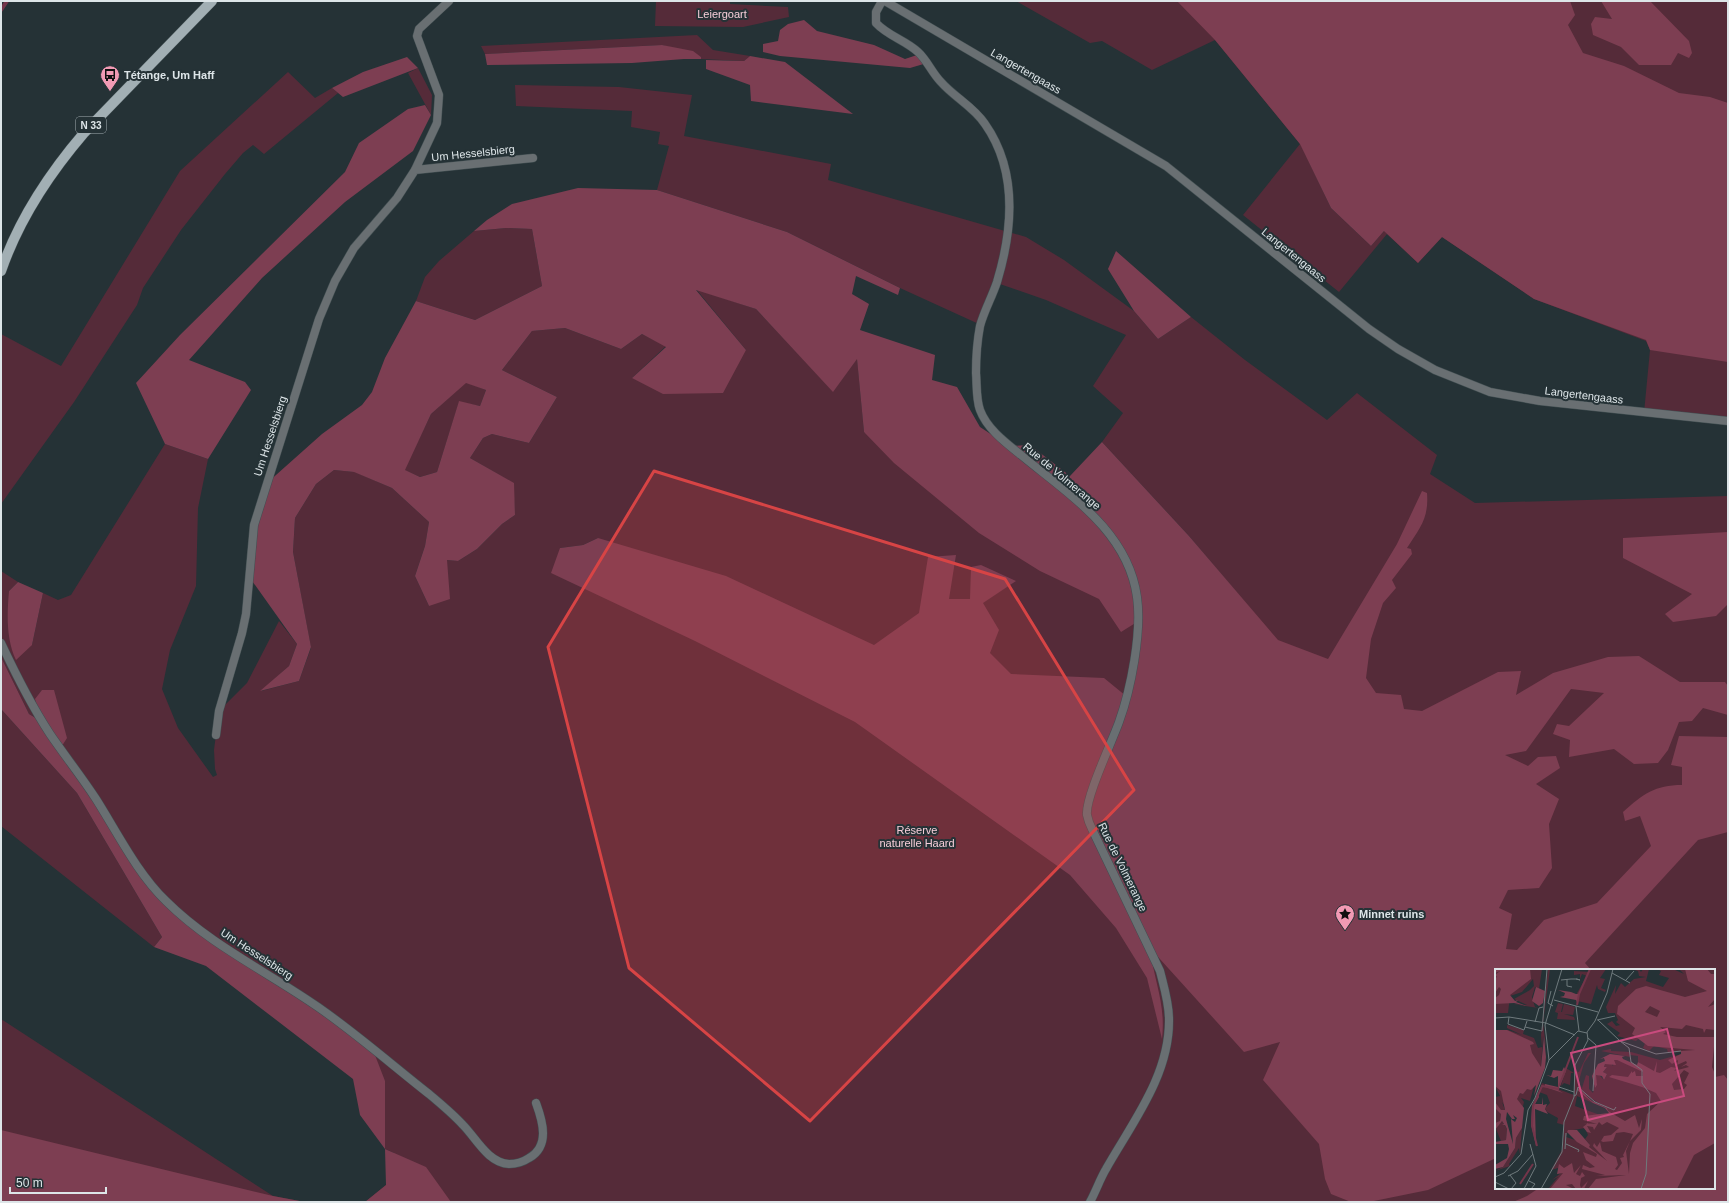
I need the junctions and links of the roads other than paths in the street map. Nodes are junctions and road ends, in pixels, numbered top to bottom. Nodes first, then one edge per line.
1 (212, 1) edge
2 (448, 1) edge
3 (882, 1) edge
4 (885, 1) edge
5 (534, 158) dead end
6 (415, 170) junction
7 (1, 271) edge
8 (1728, 421) edge
9 (1, 643) edge
10 (216, 735) dead end
11 (536, 1103) dead end
12 (1090, 1202) edge

1 - 7 main road, N 33
2 - 6 street, Um Hesselsbierg
3 - 12 street, Rue de Volmerange
4 - 8 street, Langertengaass
5 - 6 street, Um Hesselsbierg
6 - 10 street, Um Hesselsbierg
9 - 11 street, Um Hesselsbierg

